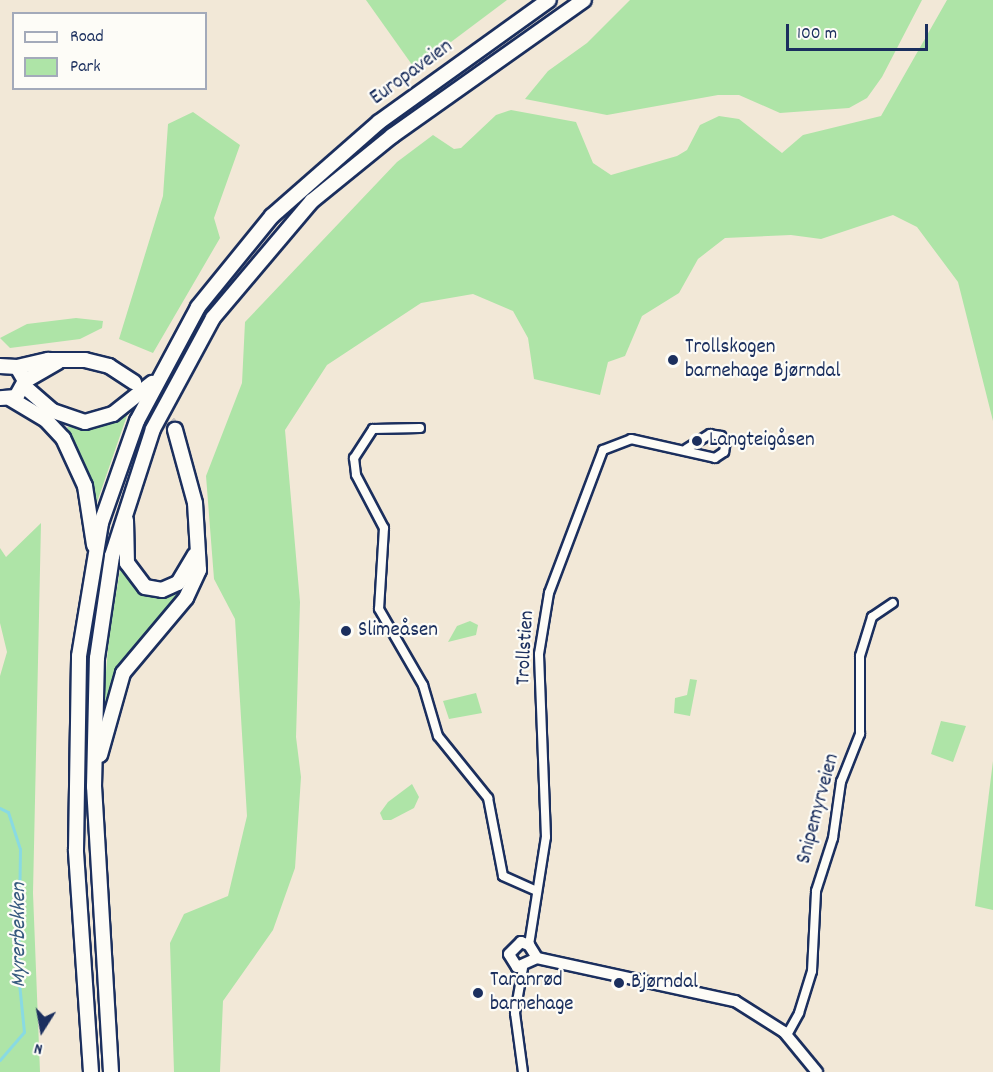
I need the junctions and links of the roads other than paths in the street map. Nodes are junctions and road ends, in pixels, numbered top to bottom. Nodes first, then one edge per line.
1 (549, 0) edge
2 (584, 0) edge
3 (58, 362) junction
4 (0, 366) edge
5 (17, 367) junction
6 (156, 380) junction
7 (134, 382) tunnel mouth
8 (25, 384) junction
9 (5, 398) edge
10 (420, 428) dead end
11 (175, 430) tunnel mouth
12 (686, 449) junction
13 (126, 502) junction
14 (199, 544) junction
15 (95, 551) junction
16 (893, 603) dead end
17 (94, 787) junction
18 (536, 891) junction
19 (529, 945) junction
20 (537, 958) junction
21 (523, 968) junction
22 (787, 1035) junction
23 (91, 1072) edge
24 (111, 1072) edge
25 (523, 1072) edge
26 (818, 1072) edge

1 - 6 highway, Europaveien
2 - 13 highway, Europaveien
3 - 5 highway
3 - 7 highway
3 - 8 highway
4 - 5 highway
5 - 8 highway
6 - 8 highway
6 - 15 highway
8 - 9 highway
9 - 15 highway
10 - 18 street
11 - 14 highway
12 - 12 street
12 - 18 street, Trollstien
13 - 14 highway
13 - 17 highway
14 - 17 highway
15 - 23 highway
16 - 22 street, Snipemyrveien
17 - 24 highway
18 - 19 street, Trollstien
19 - 20 street
19 - 21 street
20 - 21 street
20 - 22 street
21 - 25 street
22 - 26 street

